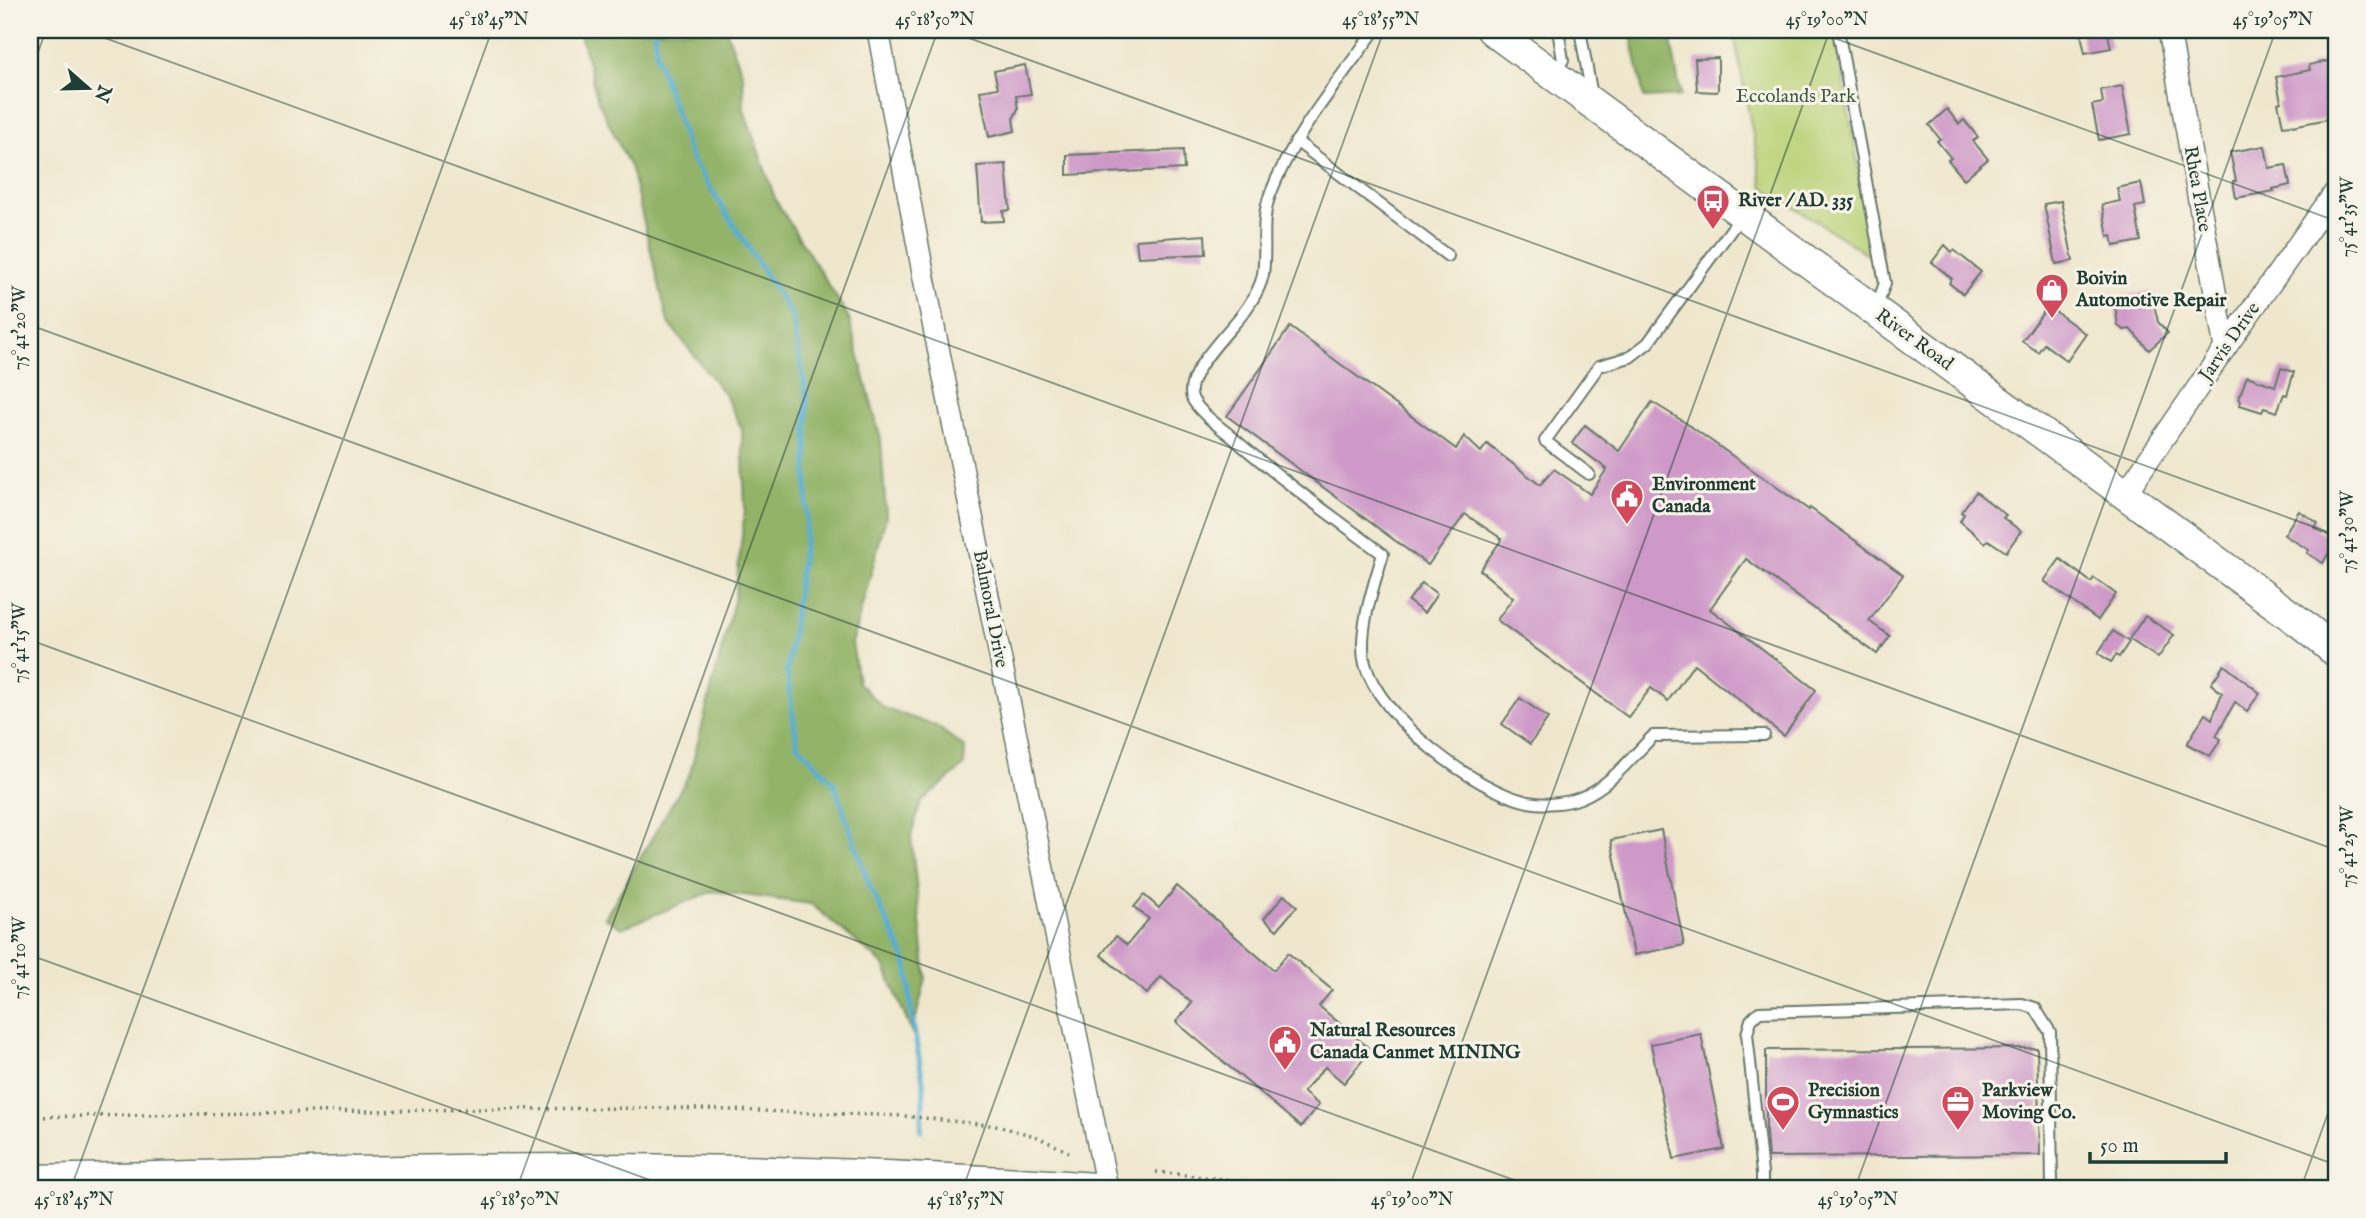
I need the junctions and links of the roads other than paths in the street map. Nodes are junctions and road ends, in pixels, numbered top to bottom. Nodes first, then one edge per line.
1 (878, 30) edge
2 (1376, 30) edge
3 (1492, 30) edge
4 (1558, 30) edge
5 (1580, 30) edge
6 (1838, 30) edge
7 (2169, 30) edge
8 (1553, 74) junction
9 (1593, 103) junction
10 (1296, 141) junction
11 (2336, 191) edge
12 (1743, 214) junction
13 (1448, 256) dead end
14 (1875, 311) junction
15 (2225, 348) junction
16 (1589, 474) dead end
17 (2125, 494) junction
18 (2336, 652) edge
19 (1764, 735) dead end
20 (30, 1180) edge
21 (1095, 1188) edge
22 (1107, 1188) edge
23 (1762, 1188) edge
24 (2052, 1188) edge

1 - 22 street, Balmoral Drive
2 - 10 lane
3 - 8 main road, River Road
4 - 8 lane
5 - 9 lane
6 - 14 lane
7 - 15 street, Rhea Place
8 - 9 main road, River Road
9 - 12 main road, River Road
10 - 13 lane
10 - 19 lane
11 - 15 street, Jarvis Drive
12 - 14 main road, River Road
12 - 16 lane
14 - 17 main road, River Road
15 - 17 street, Jarvis Drive
17 - 18 main road, River Road
20 - 21 main road
23 - 24 lane

